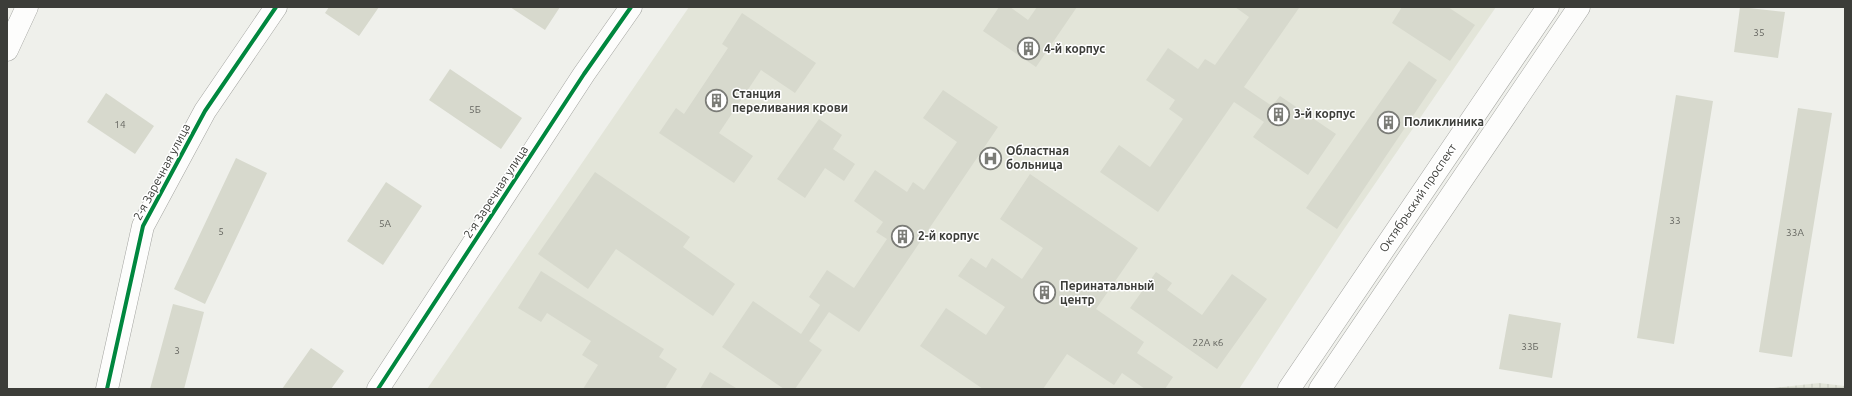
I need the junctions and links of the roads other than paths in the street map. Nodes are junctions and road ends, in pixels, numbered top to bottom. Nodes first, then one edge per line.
1 (26, 7) edge
2 (276, 7) edge
3 (631, 7) edge
4 (1548, 7) edge
5 (1578, 7) edge
6 (7, 50) edge
7 (107, 389) edge
8 (378, 389) edge
9 (1289, 389) edge
10 (1320, 389) edge

1 - 6 street
2 - 7 street, 2-я Заречная улица
3 - 8 street, 2-я Заречная улица
4 - 9 street, Октябрьский проспект
5 - 10 street

